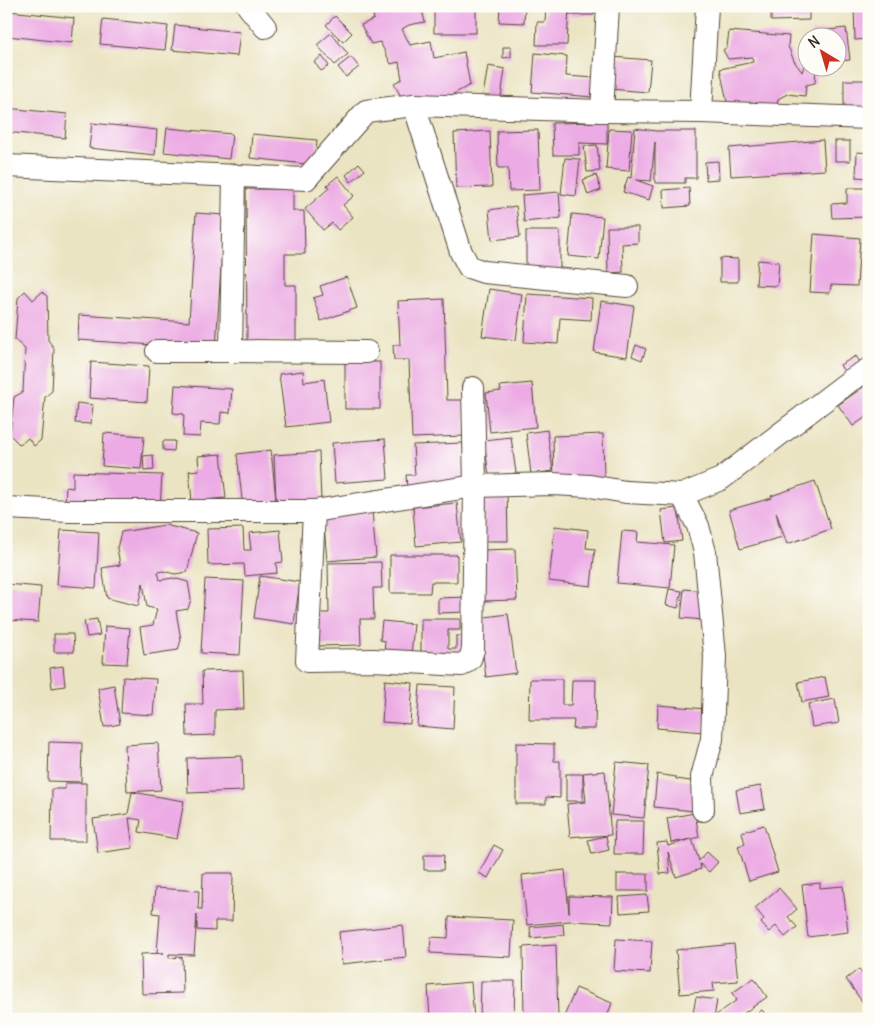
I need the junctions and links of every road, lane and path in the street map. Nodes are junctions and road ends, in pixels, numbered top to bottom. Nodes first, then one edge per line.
1 (248, 6) edge
2 (608, 6) edge
3 (707, 6) edge
4 (265, 28) dead end
5 (414, 106) junction
6 (602, 111) junction
7 (701, 112) junction
8 (869, 118) edge
9 (6, 166) edge
10 (234, 175) junction
11 (627, 286) dead end
12 (157, 351) dead end
13 (231, 351) junction
14 (367, 352) dead end
15 (869, 369) edge
16 (473, 388) dead end
17 (475, 486) junction
18 (682, 495) junction
19 (6, 508) edge
20 (314, 511) junction
21 (703, 810) dead end

1 - 4 street
2 - 6 street
3 - 7 street
5 - 6 street
5 - 10 street
5 - 11 street
6 - 7 street
7 - 8 street
9 - 10 street
10 - 13 street
12 - 13 street
13 - 14 street
15 - 18 street
16 - 17 street
17 - 18 street
17 - 20 street
17 - 20 street
18 - 21 street
19 - 20 street

